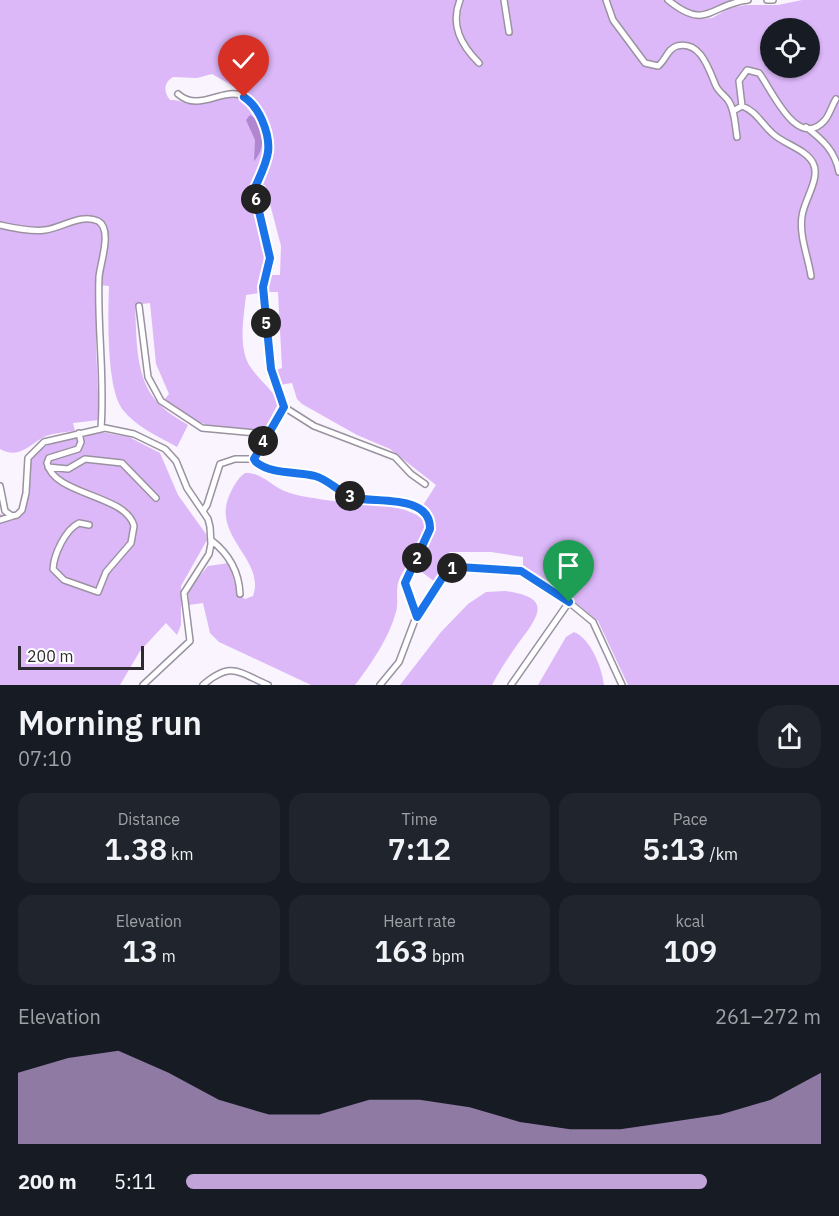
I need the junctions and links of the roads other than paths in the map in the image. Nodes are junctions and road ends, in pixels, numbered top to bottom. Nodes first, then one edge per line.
1 (460, 0) edge
2 (504, 0) edge
3 (606, 0) edge
4 (668, 0) edge
5 (748, 0) edge
6 (767, 0) edge
7 (773, 0) edge
8 (509, 32) dead end
9 (479, 63) dead end
10 (178, 94) dead end
11 (836, 99) dead end
12 (742, 106) junction
13 (733, 111) junction
14 (805, 127) junction
15 (737, 137) dead end
16 (839, 172) edge
17 (0, 225) edge
18 (811, 276) dead end
19 (139, 306) dead end
20 (284, 407) junction
21 (100, 428) junction
22 (79, 433) junction
23 (267, 434) junction
24 (254, 459) junction
25 (48, 467) junction
26 (425, 484) dead end
27 (0, 486) edge
28 (156, 498) dead end
29 (203, 511) junction
30 (14, 516) junction
31 (0, 520) edge
32 (89, 525) dead end
33 (211, 540) junction
34 (225, 551) junction
35 (210, 552) junction
36 (240, 594) dead end
37 (569, 602) junction
38 (417, 617) junction
39 (142, 685) edge
40 (203, 685) edge
41 (268, 685) edge
42 (380, 685) edge
43 (511, 685) edge
44 (622, 685) edge

1 - 9 street
2 - 8 street
3 - 13 street
4 - 5 street
6 - 7 street
10 - 20 street
11 - 14 street
12 - 13 street
12 - 14 street
12 - 18 street
13 - 15 street
14 - 16 street
17 - 21 street
19 - 23 street
20 - 23 street
20 - 26 street
21 - 22 street
21 - 29 street
22 - 25 street
22 - 30 street
23 - 24 street
24 - 29 street
24 - 38 street
25 - 28 street
25 - 32 street
27 - 30 street
29 - 33 street
30 - 31 street
33 - 34 street
33 - 35 street
34 - 35 street
34 - 36 street
35 - 39 street
37 - 38 street
37 - 43 street
37 - 44 street
38 - 42 street
40 - 41 street

